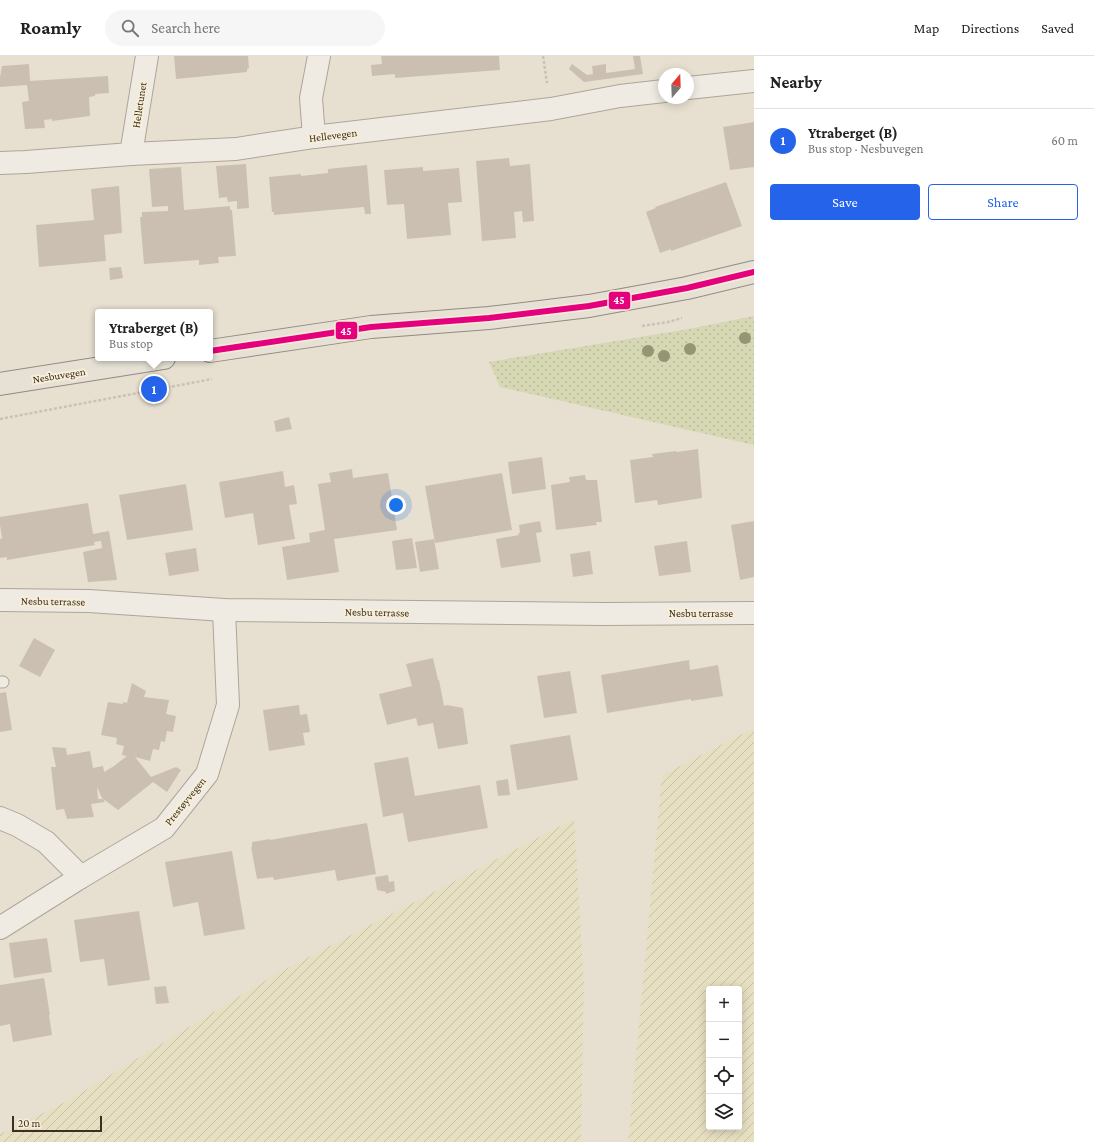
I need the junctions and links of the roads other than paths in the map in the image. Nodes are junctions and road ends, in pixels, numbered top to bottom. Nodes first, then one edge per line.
1 (147, 56) edge
2 (319, 56) edge
3 (754, 81) edge
4 (694, 87) edge
5 (658, 92) edge
6 (314, 137) junction
7 (131, 154) junction
8 (0, 163) edge
9 (754, 272) edge
10 (213, 351) edge
11 (145, 361) edge
12 (0, 384) edge
13 (0, 600) edge
14 (224, 610) junction
15 (754, 613) edge
16 (0, 818) edge
17 (81, 877) junction
18 (0, 928) edge

1 - 7 street, Helletunet
2 - 6 street
3 - 4 street
5 - 6 street, Hellevegen
6 - 7 street, Hellevegen
7 - 8 street, Hellevegen
9 - 10 main road
11 - 12 main road, Nesbuvegen
13 - 14 street, Nesbu terrasse
14 - 15 street, Nesbu terrasse
14 - 17 street, Prestøyvegen
16 - 17 street
17 - 18 street, Prestøyvegen

